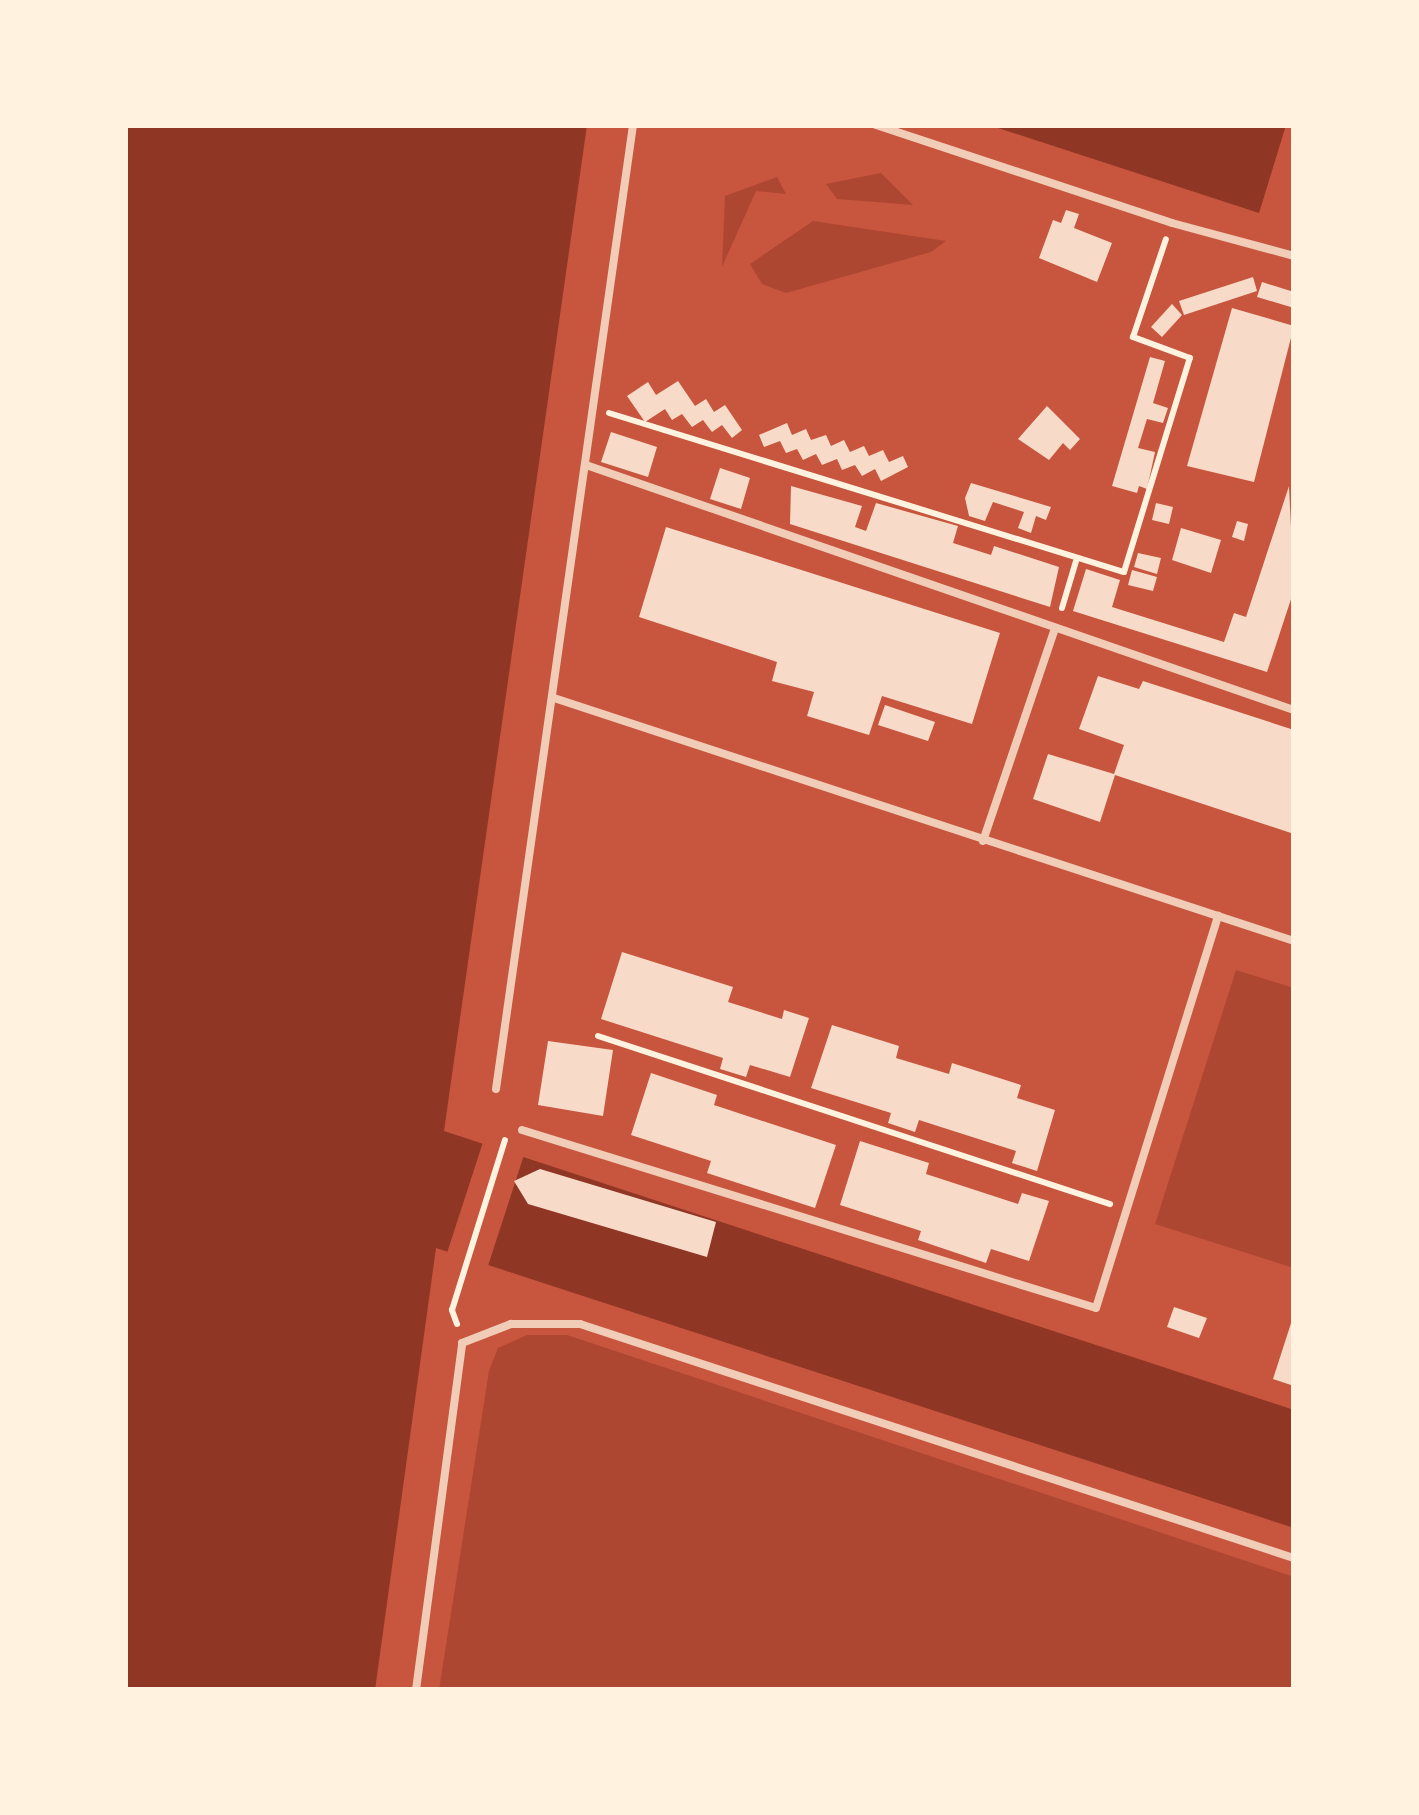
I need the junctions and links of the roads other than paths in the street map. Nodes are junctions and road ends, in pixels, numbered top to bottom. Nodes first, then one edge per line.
1 (632, 125) edge
2 (876, 125) edge
3 (1294, 256) edge
4 (586, 465) junction
5 (1055, 628) junction
6 (554, 698) junction
7 (1294, 710) edge
8 (983, 841) junction
9 (1218, 916) junction
10 (1294, 941) edge
11 (496, 1089) dead end
12 (522, 1130) dead end
13 (1294, 1558) edge
14 (416, 1690) edge

1 - 4 lane
2 - 3 lane
4 - 5 lane
4 - 6 lane
5 - 7 lane
5 - 8 lane
6 - 8 lane
6 - 11 lane
8 - 9 lane
9 - 10 lane
9 - 12 lane
13 - 14 lane

